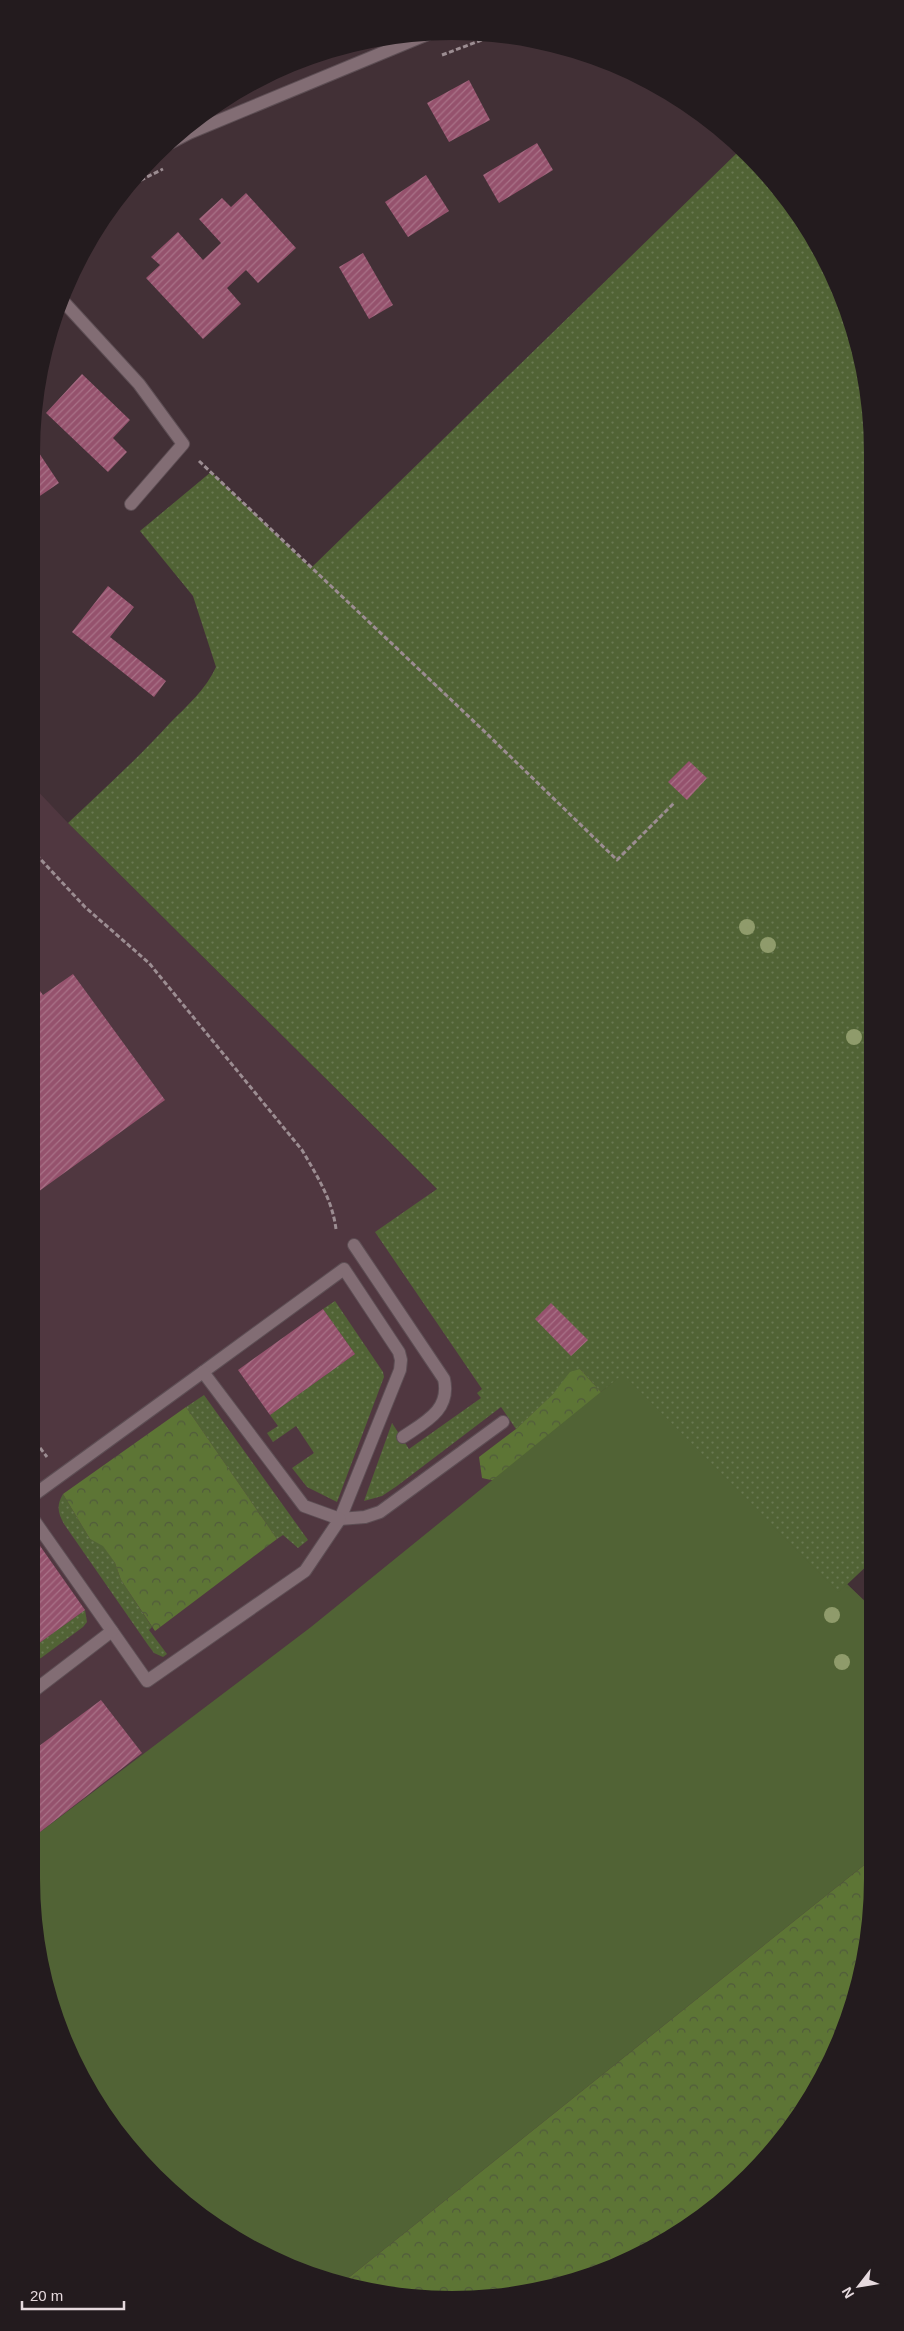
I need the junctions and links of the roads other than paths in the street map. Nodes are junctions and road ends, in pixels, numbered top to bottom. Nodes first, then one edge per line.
1 (406, 43) edge
2 (193, 131) edge
3 (67, 305) edge
4 (131, 504) dead end
5 (354, 1245) dead end
6 (362, 1256) junction
7 (344, 1269) junction
8 (203, 1372) junction
9 (503, 1422) dead end
10 (403, 1437) dead end
11 (40, 1490) edge
12 (340, 1519) junction
13 (40, 1529) edge
14 (112, 1631) junction
15 (40, 1686) edge

1 - 2 street
3 - 4 street
5 - 6 street
6 - 7 street
6 - 10 street
7 - 8 street
7 - 12 street
8 - 11 street
8 - 12 street
9 - 12 street
12 - 14 street
13 - 14 street
14 - 15 street

